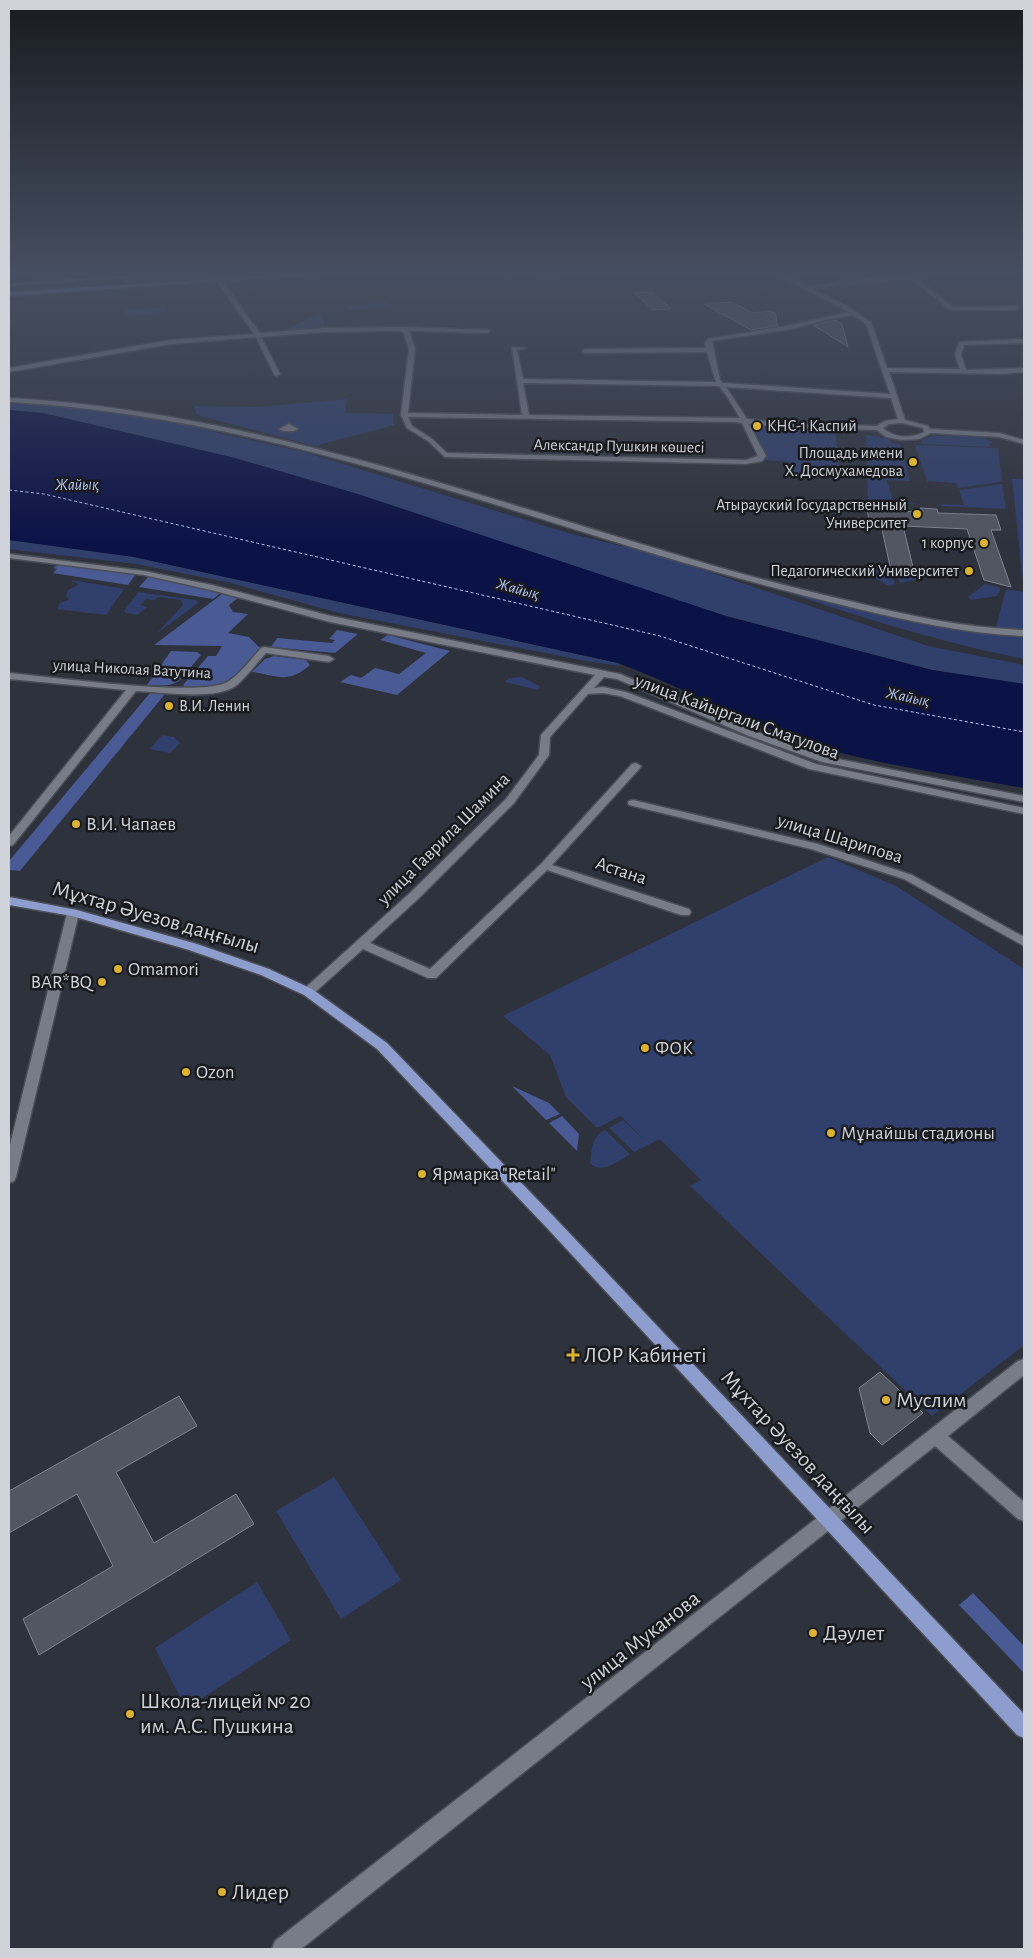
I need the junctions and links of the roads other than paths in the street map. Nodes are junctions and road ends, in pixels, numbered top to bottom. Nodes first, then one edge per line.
1 (47, 363) edge
2 (272, 363) edge
3 (410, 363) edge
4 (516, 363) edge
5 (713, 363) edge
6 (882, 363) edge
7 (961, 363) edge
8 (9, 370) edge
9 (884, 370) junction
10 (1024, 370) edge
11 (964, 372) junction
12 (277, 374) dead end
13 (519, 381) junction
14 (720, 384) junction
15 (893, 396) junction
16 (9, 400) edge
17 (404, 415) junction
18 (526, 416) junction
19 (743, 421) junction
20 (902, 421) junction
21 (879, 428) junction
22 (928, 431) junction
23 (1024, 442) edge
24 (9, 556) edge
25 (1024, 633) edge
26 (329, 659) dead end
27 (602, 672) junction
28 (9, 676) edge
29 (133, 688) junction
30 (584, 692) junction
31 (636, 766) dead end
32 (1024, 799) edge
33 (633, 803) dead end
34 (1024, 811) edge
35 (9, 842) edge
36 (545, 866) junction
37 (9, 900) edge
38 (685, 912) dead end
39 (73, 913) junction
40 (1024, 942) edge
41 (362, 944) junction
42 (308, 992) junction
43 (9, 1177) edge
44 (1024, 1366) edge
45 (936, 1436) junction
46 (1024, 1512) edge
47 (831, 1520) junction
48 (1024, 1728) edge
49 (282, 1949) edge

1 - 8 street
2 - 12 street
3 - 17 street
4 - 13 street
5 - 14 street
6 - 9 street
7 - 11 street
9 - 11 street
9 - 15 street
10 - 11 street
13 - 14 street
13 - 18 street
14 - 15 street
14 - 19 street
15 - 20 street
16 - 25 street
17 - 18 street
17 - 19 street, Александр Пушкин көшесі
18 - 19 street
19 - 21 street
20 - 21 street
20 - 22 street
21 - 22 street
22 - 23 street
24 - 27 street, улица Кайыргали Смагулова
26 - 29 street, улица Николая Ватутина
27 - 30 street, улица Гаврила Шамина
27 - 32 street, улица Кайыргали Смагулова
28 - 29 street, улица Николая Ватутина
29 - 35 street
30 - 34 street, улица Кайыргали Смагулова
30 - 41 street, улица Гаврила Шамина
31 - 36 street
33 - 40 street, улица Шарипова
36 - 38 street, Астана
36 - 41 street
37 - 39 main road, Мұхтар Әуезов даңғылы
39 - 42 main road, Мұхтар Әуезов даңғылы
39 - 43 street
41 - 42 street, улица Гаврила Шамина
42 - 47 main road, Мұхтар Әуезов даңғылы
44 - 45 street, улица Муканова
45 - 46 street
45 - 47 street, улица Муканова
47 - 48 main road, Мұхтар Әуезов даңғылы
47 - 49 street, улица Муканова

